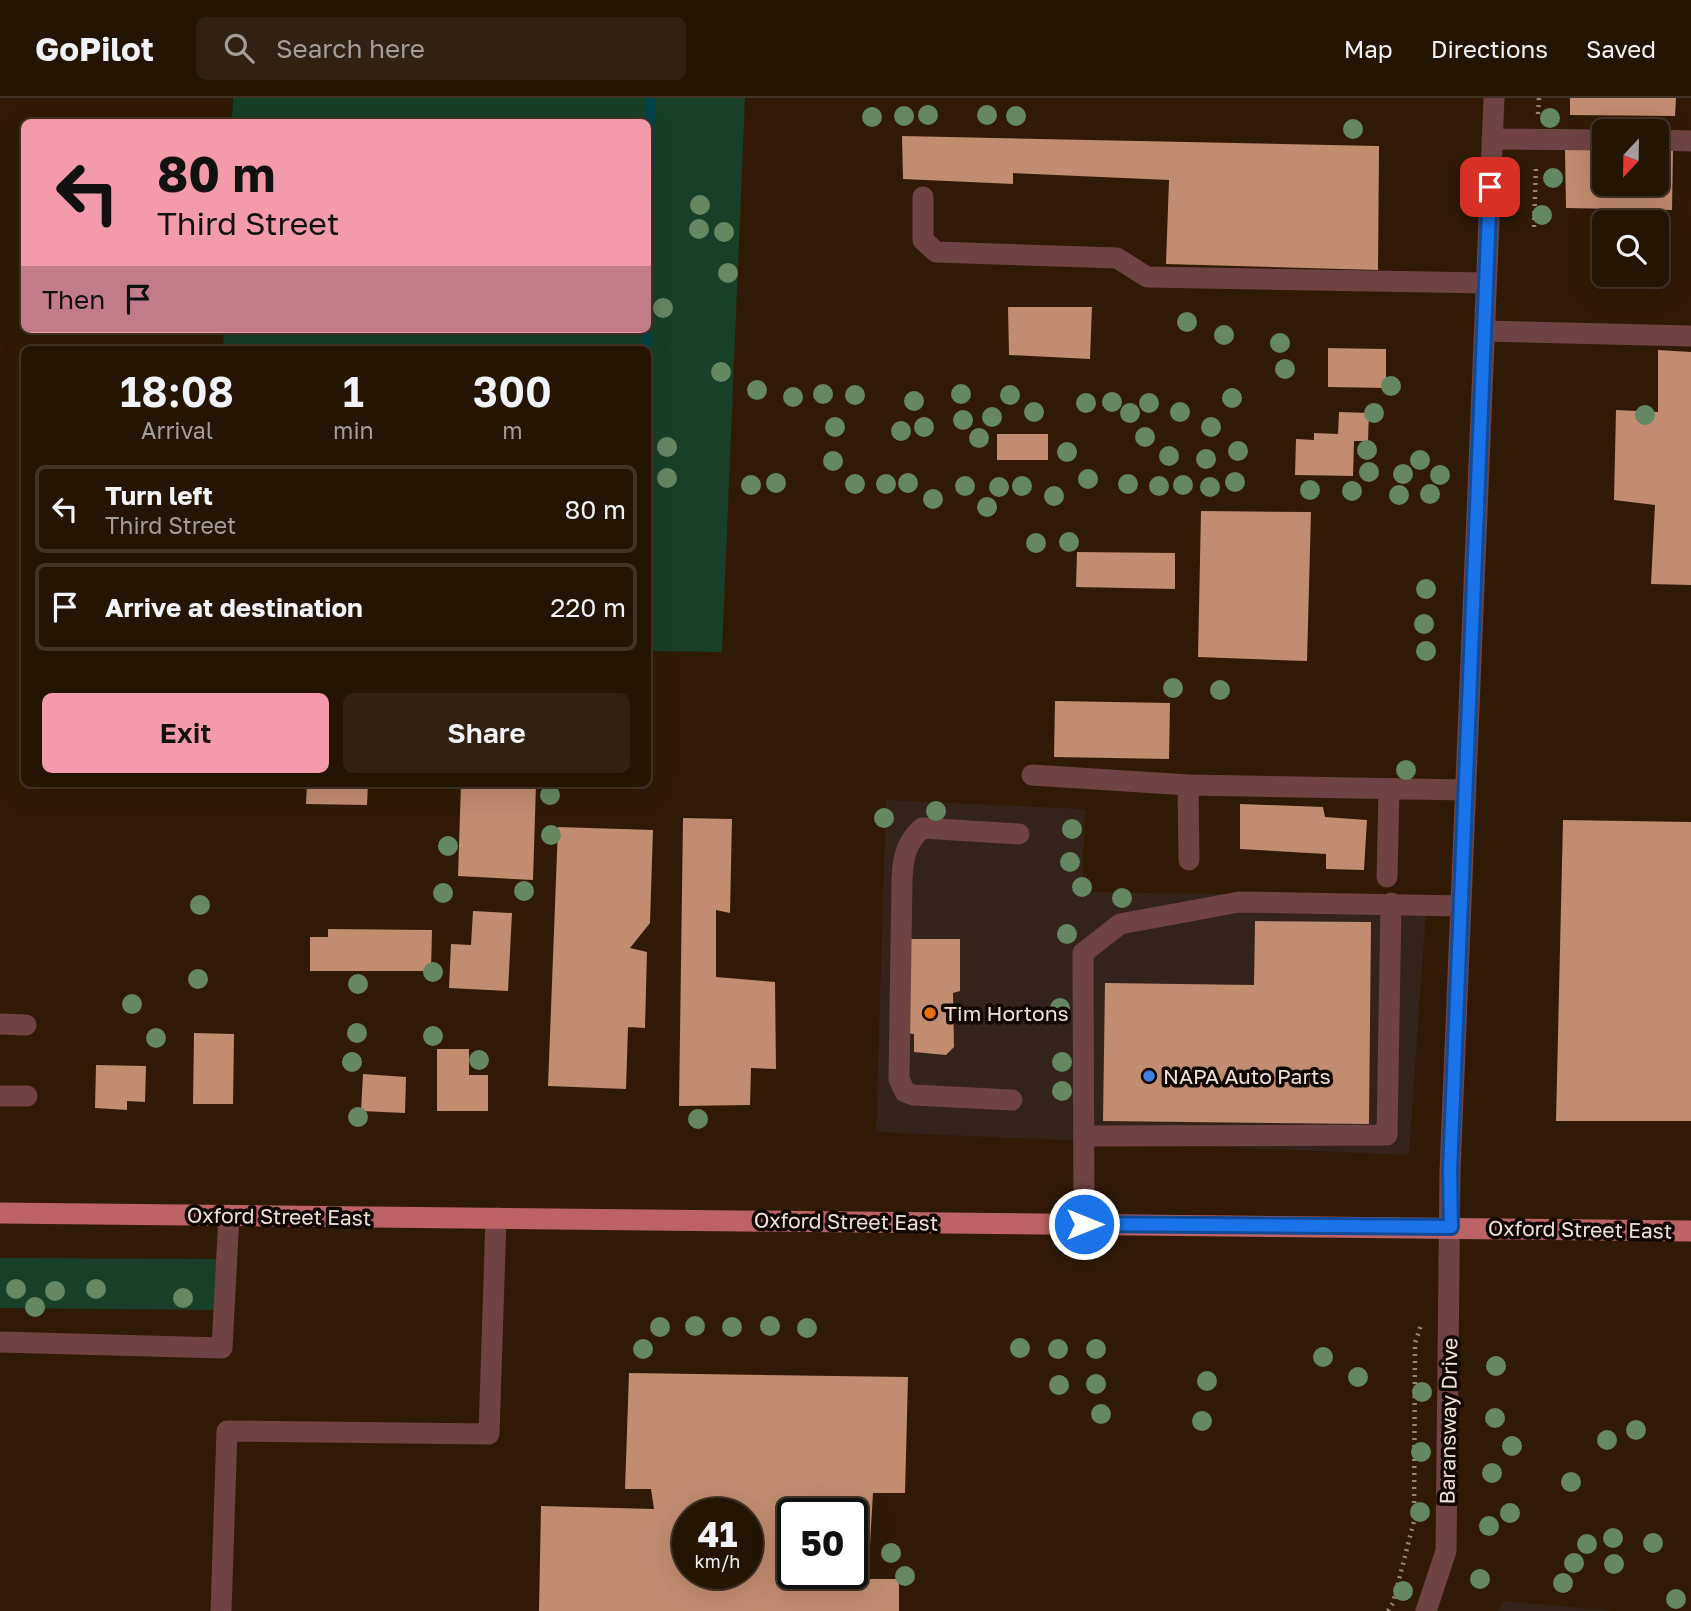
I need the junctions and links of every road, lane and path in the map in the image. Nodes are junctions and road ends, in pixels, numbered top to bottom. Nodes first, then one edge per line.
1 (1494, 98) edge
2 (1492, 139) junction
3 (1592, 140) edge
4 (1670, 140) edge
5 (1691, 141) edge
6 (923, 197) dead end
7 (1486, 283) junction
8 (1485, 331) junction
9 (1691, 336) edge
10 (1032, 775) dead end
11 (1188, 786) junction
12 (1389, 789) junction
13 (1466, 790) junction
14 (1019, 834) dead end
15 (1189, 860) dead end
16 (1387, 877) dead end
17 (1391, 903) junction
18 (1461, 906) junction
19 (0, 1024) edge
20 (26, 1024) dead end
21 (0, 1096) edge
22 (27, 1096) dead end
23 (1013, 1100) dead end
24 (1084, 1136) junction
25 (0, 1213) edge
26 (229, 1215) junction
27 (496, 1218) junction
28 (1084, 1224) junction
29 (1451, 1227) junction
30 (1691, 1231) edge
31 (1423, 1319) dead end
32 (0, 1342) edge
33 (221, 1611) edge
34 (1388, 1611) edge
35 (1426, 1611) edge

1 - 2 street, Baransway Drive
2 - 3 street
2 - 7 street, Baransway Drive
4 - 5 street
6 - 7 street
7 - 8 street, Baransway Drive
8 - 9 street
8 - 13 street, Baransway Drive
10 - 11 street
11 - 12 street
11 - 15 street
12 - 13 street
12 - 16 street
13 - 18 street, Baransway Drive
14 - 23 street
17 - 18 street
17 - 24 street
17 - 24 street
18 - 29 street, Baransway Drive
19 - 20 street
21 - 22 street
24 - 28 street
25 - 26 main road, Oxford Street East
26 - 27 main road, Oxford Street East
26 - 32 street
27 - 28 main road, Oxford Street East
27 - 33 street
28 - 29 main road, Oxford Street East
29 - 30 main road, Oxford Street East
29 - 35 street, Baransway Drive
31 - 34 path

